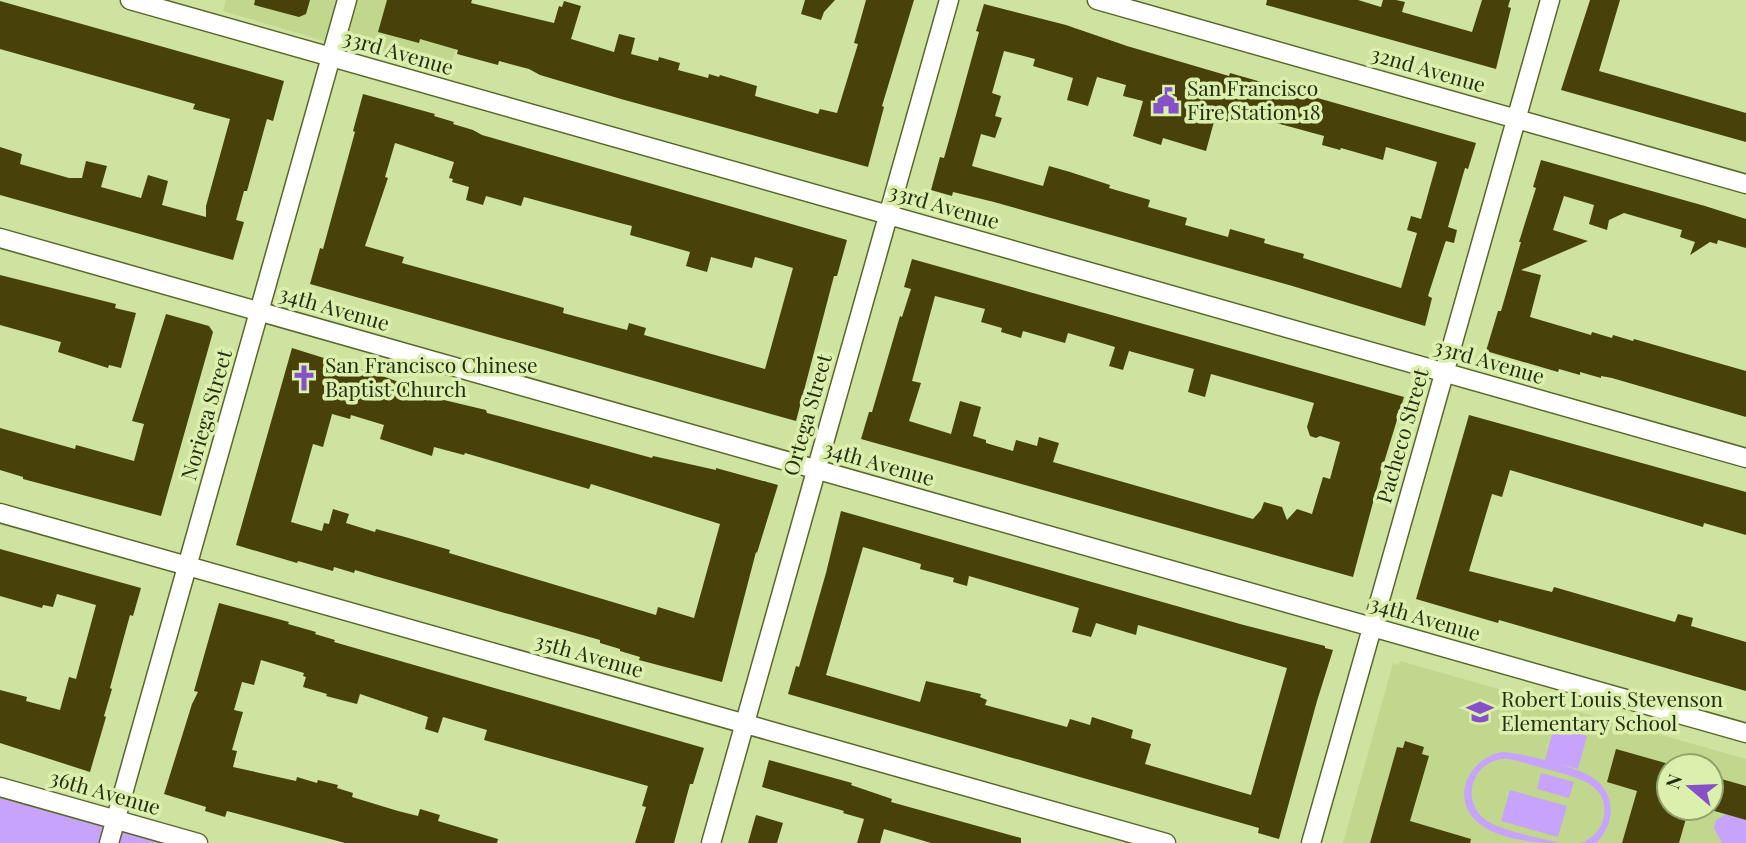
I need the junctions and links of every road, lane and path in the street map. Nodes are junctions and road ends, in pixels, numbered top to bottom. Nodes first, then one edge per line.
1 (130, 0) edge
2 (348, 0) edge
3 (950, 0) edge
4 (1097, 0) edge
5 (1550, 0) edge
6 (331, 57) junction
7 (1516, 119) junction
8 (1746, 184) edge
9 (888, 215) junction
10 (0, 238) edge
11 (260, 312) junction
12 (1444, 373) junction
13 (1746, 458) edge
14 (816, 470) junction
15 (0, 513) edge
16 (187, 566) junction
17 (1372, 627) junction
18 (744, 724) junction
19 (1746, 733) edge
20 (0, 787) edge
21 (115, 820) junction
22 (109, 843) edge
23 (198, 843) edge
24 (711, 843) edge
25 (1166, 843) edge
26 (1311, 843) edge

1 - 6 street, 33rd Avenue
2 - 6 street, Noriega Street
3 - 9 street, Ortega Street
4 - 7 street, 32nd Avenue
5 - 7 street, Pacheco Street
6 - 9 street, 33rd Avenue
6 - 11 street, Noriega Street
7 - 8 street, 32nd Avenue
7 - 12 street, Pacheco Street
9 - 12 street, 33rd Avenue
9 - 14 street, Ortega Street
10 - 11 street, 34th Avenue
11 - 14 street, 34th Avenue
11 - 16 street, Noriega Street
12 - 13 street, 33rd Avenue
12 - 17 street, Pacheco Street
14 - 17 street, 34th Avenue
14 - 18 street, Ortega Street
15 - 16 street, 35th Avenue
16 - 18 street, 35th Avenue
16 - 21 street, Noriega Street
17 - 19 street, 34th Avenue
17 - 26 street, Pacheco Street
18 - 24 street, Ortega Street
18 - 25 street, 35th Avenue
20 - 21 street, 36th Avenue
21 - 22 street, Noriega Street
21 - 23 street, 36th Avenue

